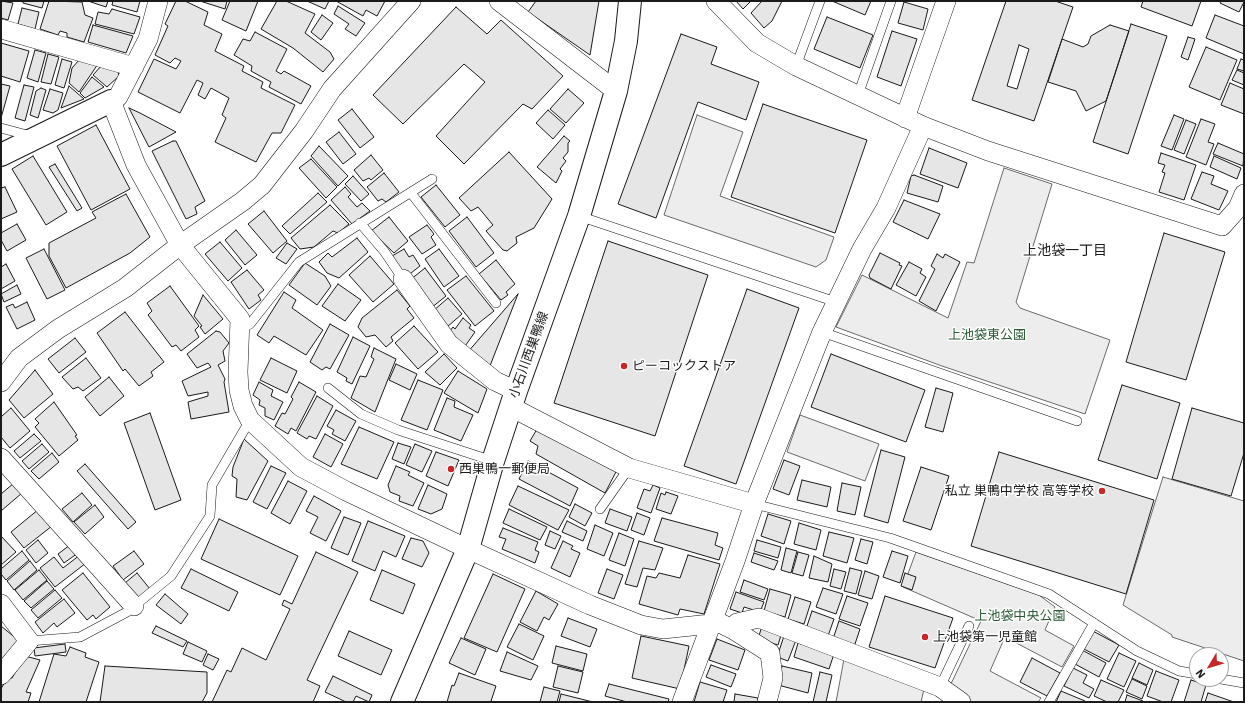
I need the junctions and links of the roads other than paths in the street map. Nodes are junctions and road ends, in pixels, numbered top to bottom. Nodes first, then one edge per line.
1 (158, 1) edge
2 (411, 1) edge
3 (499, 1) edge
4 (630, 1) edge
5 (716, 1) edge
6 (820, 1) edge
7 (891, 1) edge
8 (946, 1) edge
9 (521, 7) edge
10 (1, 29) edge
11 (796, 66) junction
12 (134, 67) junction
13 (616, 91) junction
14 (858, 95) junction
15 (111, 101) junction
16 (905, 118) junction
17 (923, 126) junction
18 (1, 128) edge
19 (36, 138) junction
20 (1, 155) edge
21 (432, 179) dead end
22 (411, 193) junction
23 (1242, 204) edge
24 (579, 216) junction
25 (360, 223) junction
26 (180, 245) junction
27 (403, 279) joint
28 (496, 302) dead end
29 (836, 302) junction
30 (241, 329) junction
31 (822, 332) junction
32 (1, 382) edge
33 (328, 388) dead end
34 (513, 399) junction
35 (250, 420) junction
36 (1077, 421) dead end
37 (1, 458) edge
38 (493, 461) junction
39 (629, 468) junction
40 (754, 504) junction
41 (600, 509) dead end
42 (468, 549) junction
43 (1, 604) edge
44 (134, 606) junction
45 (1094, 623) junction
46 (711, 625) junction
47 (969, 626) dead end
48 (734, 630) junction
49 (29, 641) junction
50 (1189, 673) edge
51 (1, 676) edge
52 (1229, 680) edge
53 (1244, 683) edge
54 (940, 687) junction
55 (402, 702) edge
56 (682, 702) edge
57 (768, 702) edge
58 (961, 702) edge
59 (1049, 702) edge

1 - 12 street
2 - 26 street
3 - 9 street
4 - 13 main road, 小石川西巣鴨線
5 - 11 street
6 - 11 lane
7 - 14 lane
8 - 16 street
9 - 13 street
10 - 12 street
11 - 14 street
12 - 15 street
13 - 24 main road, 小石川西巣鴨線
14 - 16 street
15 - 19 main road
15 - 26 street
16 - 17 street
17 - 23 street
17 - 29 street
18 - 19 lane
19 - 20 main road
21 - 22 lane
22 - 25 lane
22 - 28 lane
24 - 29 lane
24 - 34 main road, 小石川西巣鴨線
25 - 27 lane
25 - 30 lane
26 - 30 street
26 - 32 street
27 - 34 street
29 - 31 street
30 - 35 street
31 - 36 lane
31 - 40 street
33 - 38 lane
34 - 38 main road, 小石川西巣鴨線
34 - 39 street
35 - 42 street
35 - 44 lane
37 - 44 street
38 - 42 main road, 小石川西巣鴨線
39 - 40 street
39 - 41 lane
40 - 45 lane
40 - 46 street
42 - 46 street
42 - 55 main road, 小石川西巣鴨線
43 - 49 street
44 - 49 lane
45 - 50 lane
45 - 59 lane
46 - 48 street
46 - 56 street
47 - 54 lane
48 - 54 street
48 - 57 street
49 - 51 street
52 - 53 lane
54 - 58 street

